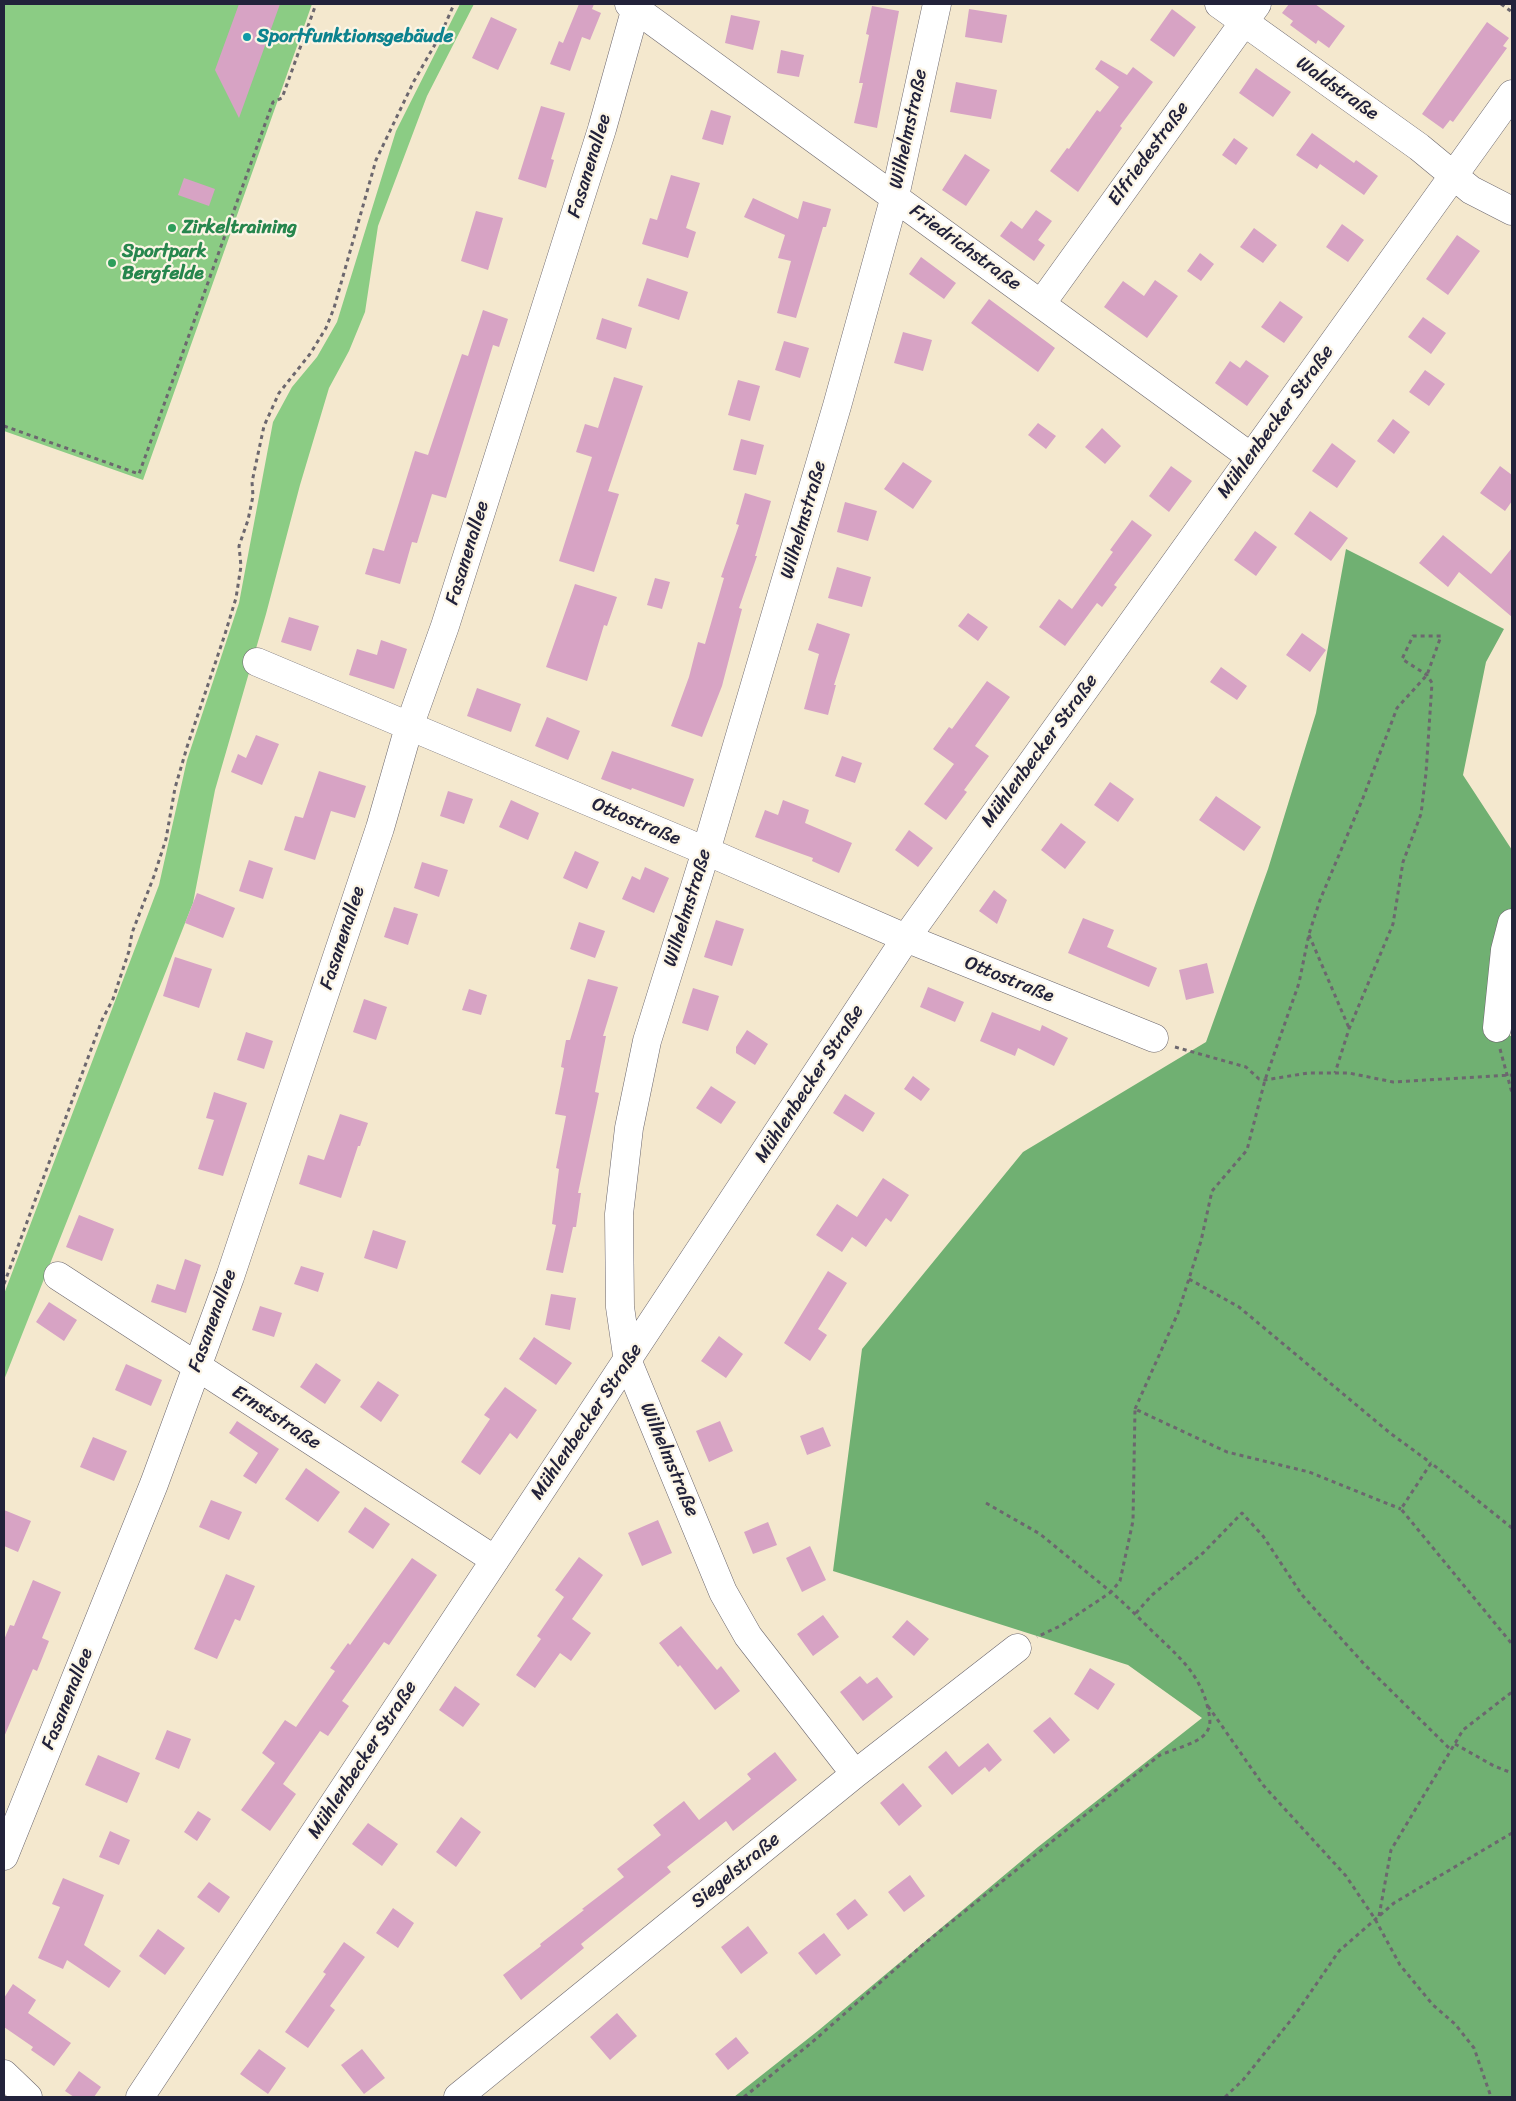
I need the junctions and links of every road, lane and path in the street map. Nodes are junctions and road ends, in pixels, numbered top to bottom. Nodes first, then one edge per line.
1 (316, 4) edge
2 (454, 4) edge
3 (937, 4) edge
4 (1219, 4) edge
5 (1501, 4) edge
6 (634, 5) edge
7 (1512, 12) edge
8 (1251, 13) edge
9 (1512, 94) edge
10 (1454, 176) junction
11 (895, 196) junction
12 (1512, 211) edge
13 (1041, 304) junction
14 (4, 426) edge
15 (1251, 457) junction
16 (257, 662) dead end
17 (1427, 675) junction
18 (409, 726) junction
19 (706, 851) junction
20 (1512, 923) edge
21 (1309, 934) junction
22 (906, 938) junction
23 (1497, 1028) dead end
24 (1349, 1029) junction
25 (1154, 1038) dead end
26 (1189, 1051) dead end
27 (1335, 1073) junction
28 (1506, 1075) junction
29 (1512, 1075) edge
30 (1265, 1080) junction
31 (1512, 1093) edge
32 (58, 1276) dead end
33 (1189, 1279) junction
34 (4, 1284) edge
35 (628, 1362) junction
36 (197, 1367) junction
37 (1135, 1409) junction
38 (1431, 1463) junction
39 (986, 1503) dead end
40 (1401, 1509) junction
41 (1512, 1528) edge
42 (495, 1560) junction
43 (1111, 1592) junction
44 (1136, 1613) junction
45 (1512, 1644) edge
46 (1016, 1648) joint
47 (1512, 1692) edge
48 (1207, 1704) junction
49 (1455, 1744) junction
50 (1451, 1750) junction
51 (1512, 1773) edge
52 (855, 1774) junction
53 (1512, 1833) edge
54 (4, 1856) edge
55 (1379, 1916) junction
56 (1375, 1919) junction
57 (4, 2074) edge
58 (28, 2097) edge
59 (140, 2097) edge
60 (458, 2097) edge
61 (744, 2097) edge
62 (1224, 2097) edge
63 (1491, 2097) edge

1 - 14 path
2 - 34 path
3 - 11 street, Wilhelmstraße
4 - 8 street, Waldstraße
5 - 7 path
6 - 11 street, Friedrichstraße
6 - 18 street, Fasanenallee
8 - 10 street, Waldstraße
8 - 13 street, Elfriedestraße
9 - 10 street, Mühlenbecker Straße
10 - 12 street, Waldstraße
10 - 15 street, Mühlenbecker Straße
11 - 13 street, Friedrichstraße
11 - 19 street, Wilhelmstraße
13 - 15 street, Friedrichstraße
15 - 22 street, Mühlenbecker Straße
16 - 18 street, Ottostraße
17 - 17 path
17 - 21 path
17 - 24 path
18 - 19 street, Ottostraße
18 - 36 street, Fasanenallee
19 - 22 street, Ottostraße
19 - 35 street, Wilhelmstraße
20 - 23 street
21 - 24 path
21 - 30 path
22 - 25 street, Ottostraße
22 - 35 street, Mühlenbecker Straße
24 - 27 path
26 - 30 path
27 - 28 path
27 - 30 path
28 - 29 path
28 - 31 path
30 - 33 path
32 - 36 street, Ernststraße
33 - 37 path
33 - 38 path
35 - 42 street, Mühlenbecker Straße
35 - 52 street, Wilhelmstraße
36 - 42 street, Ernststraße
36 - 54 street, Fasanenallee
37 - 40 path
37 - 43 path
38 - 40 path
38 - 41 path
39 - 43 path
40 - 45 path
42 - 59 street, Mühlenbecker Straße
43 - 44 path
43 - 46 path
44 - 48 path
44 - 50 path
46 - 52 street, Siegelstraße
47 - 49 path
48 - 56 path
48 - 61 path
49 - 50 path
49 - 51 path
50 - 55 path
52 - 60 street, Siegelstraße
53 - 55 path
55 - 56 path
56 - 62 path
56 - 63 path
57 - 58 street

